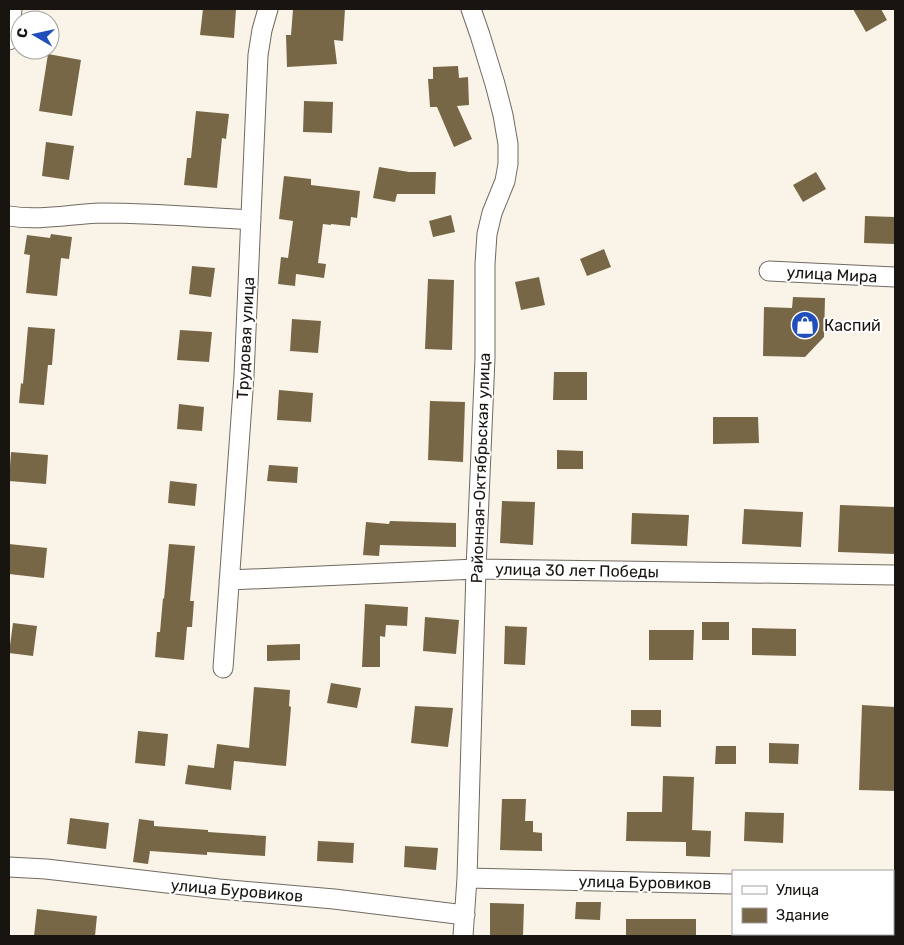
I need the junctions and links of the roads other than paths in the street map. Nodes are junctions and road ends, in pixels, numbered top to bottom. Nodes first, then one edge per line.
1 (12, 9) edge
2 (268, 9) edge
3 (470, 9) edge
4 (9, 40) edge
5 (9, 216) edge
6 (251, 220) junction
7 (770, 271) dead end
8 (895, 277) edge
9 (476, 569) junction
10 (895, 575) edge
11 (228, 580) junction
12 (223, 668) dead end
13 (9, 867) edge
14 (468, 878) junction
15 (732, 884) edge
16 (465, 915) junction
17 (464, 936) edge

1 - 4 street
2 - 6 street, Трудовая улица
3 - 9 street, Районная-Октябрьская улица
5 - 6 street
6 - 11 street, Трудовая улица
7 - 8 street, улица Мира
9 - 10 street, улица 30 лет Победы
9 - 11 street, улица 30 лет Победы
9 - 14 street, Районная-Октябрьская улица
11 - 12 street, Трудовая улица
13 - 16 street, улица Буровиков
14 - 15 street, улица Буровиков
14 - 16 street, Районная-Октябрьская улица
16 - 17 street, Районная-Октябрьская улица

